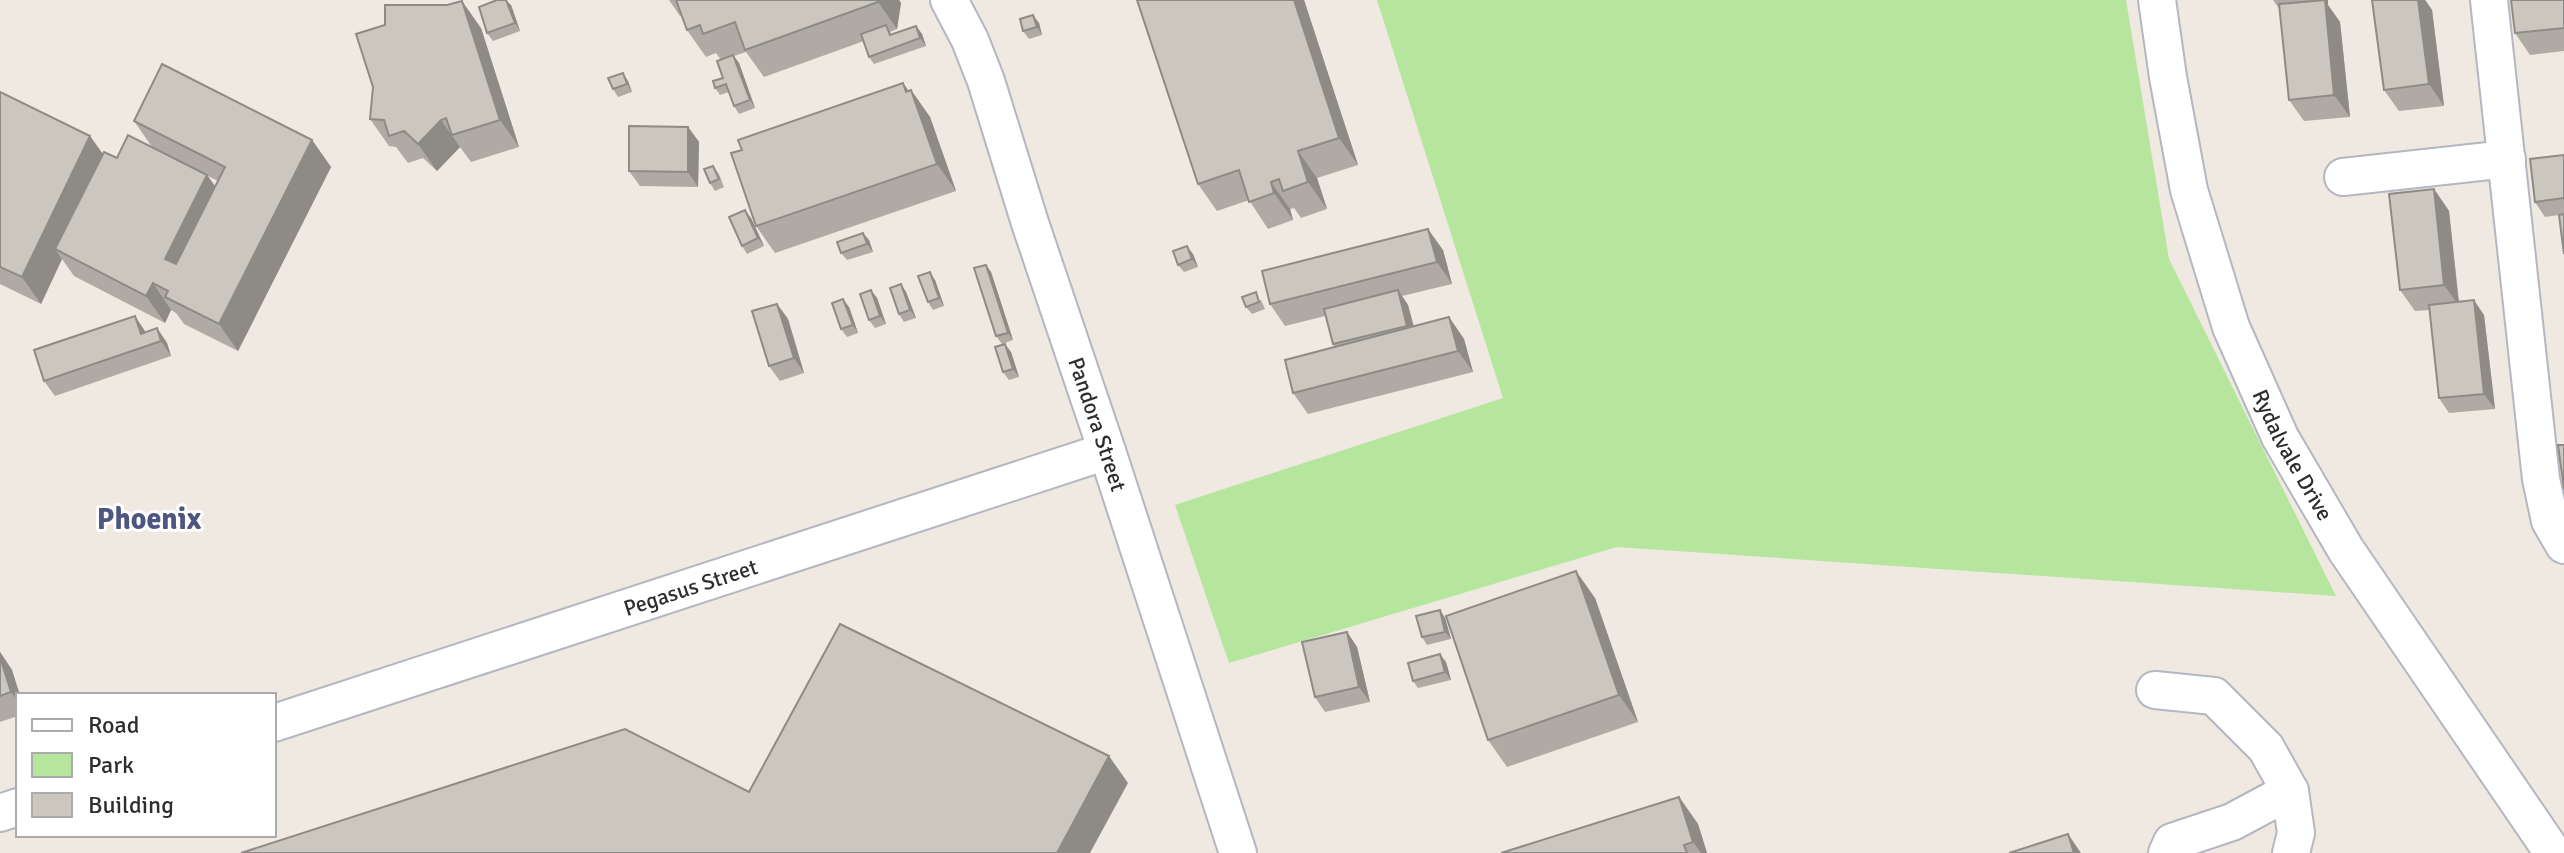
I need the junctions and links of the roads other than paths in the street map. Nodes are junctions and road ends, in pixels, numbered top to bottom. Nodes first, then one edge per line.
1 (949, 0) edge
2 (2157, 0) edge
3 (2489, 0) edge
4 (2507, 159) junction
5 (2343, 177) dead end
6 (1107, 451) junction
7 (2564, 545) edge
8 (2155, 690) dead end
9 (276, 722) edge
10 (2290, 791) junction
11 (2167, 852) edge
12 (1238, 853) edge
13 (2291, 853) edge
14 (2553, 853) edge

1 - 6 street, Pandora Street
2 - 14 street, Rydalvale Drive
3 - 4 street
4 - 5 street
4 - 7 street
6 - 9 street, Pegasus Street
6 - 12 street, Pandora Street
8 - 10 street
10 - 11 street
10 - 13 street

